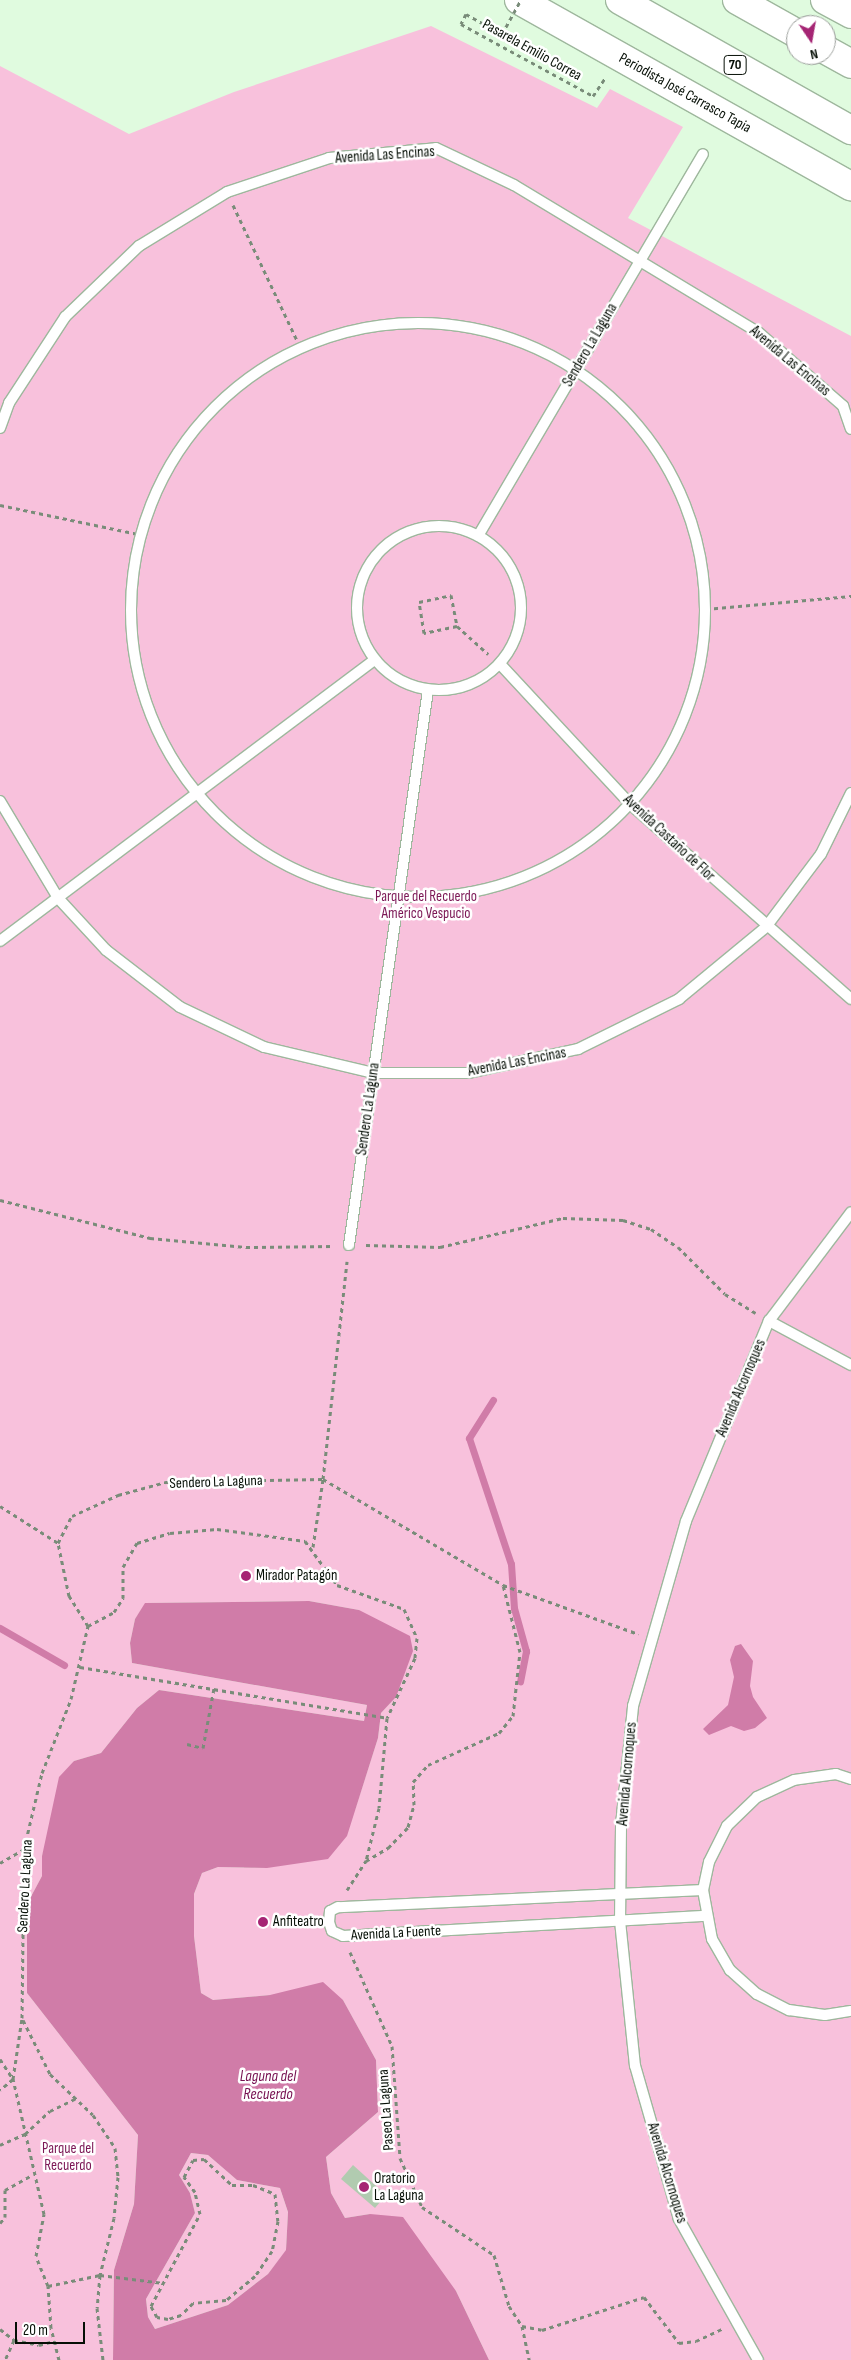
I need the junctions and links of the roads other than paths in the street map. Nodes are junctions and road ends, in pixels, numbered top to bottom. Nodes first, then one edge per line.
1 (520, 0) edge
2 (620, 0) edge
3 (737, 0) edge
4 (825, 0) edge
5 (851, 14) edge
6 (786, 27) edge
7 (836, 56) edge
8 (851, 64) edge
9 (851, 130) edge
10 (703, 154) dead end
11 (851, 186) edge
12 (640, 261) junction
13 (580, 362) junction
14 (0, 428) edge
15 (851, 429) edge
16 (478, 536) junction
17 (373, 660) junction
18 (500, 664) junction
19 (428, 690) junction
20 (851, 793) edge
21 (194, 795) junction
22 (0, 801) edge
23 (630, 804) junction
24 (58, 898) junction
25 (398, 898) junction
26 (766, 927) junction
27 (0, 941) edge
28 (851, 999) edge
29 (373, 1073) junction
30 (851, 1212) edge
31 (349, 1245) road end
32 (769, 1322) junction
33 (851, 1365) edge
34 (851, 1779) edge
35 (703, 1890) junction
36 (620, 1893) junction
37 (706, 1916) junction
38 (620, 1922) junction
39 (851, 2011) edge
40 (758, 2360) edge

1 - 11 main road, Periodista José Carrasco Tapia
2 - 9 main road, 70
3 - 6 main road
4 - 5 main road
7 - 8 main road
10 - 12 lane, Sendero La Laguna
12 - 13 lane, Sendero La Laguna
12 - 14 lane, Avenida Las Encinas
12 - 15 lane, Avenida Las Encinas
13 - 16 lane, Sendero La Laguna
13 - 21 lane
13 - 23 lane
16 - 17 lane
16 - 18 lane
17 - 19 lane
17 - 21 lane
18 - 19 lane
18 - 23 lane, Avenida Castaño de Flor
19 - 25 lane, Sendero La Laguna
20 - 26 lane, Avenida Las Encinas
21 - 24 lane
21 - 25 lane
22 - 24 lane, Avenida Las Encinas
23 - 25 lane
23 - 26 lane, Avenida Castaño de Flor
24 - 27 lane
24 - 29 lane, Avenida Las Encinas
25 - 29 lane, Sendero La Laguna
26 - 28 lane, Avenida Castaño de Flor
26 - 29 lane, Avenida Las Encinas
29 - 31 lane, Sendero La Laguna
30 - 32 lane, Avenida Alcornoques
32 - 33 lane
32 - 36 lane, Avenida Alcornoques
34 - 35 lane
35 - 36 lane, Avenida La Fuente
35 - 37 lane
36 - 38 lane, Avenida Alcornoques
36 - 38 lane, Avenida La Fuente
37 - 38 lane, Avenida La Fuente
37 - 39 lane
38 - 40 lane, Avenida Alcornoques

